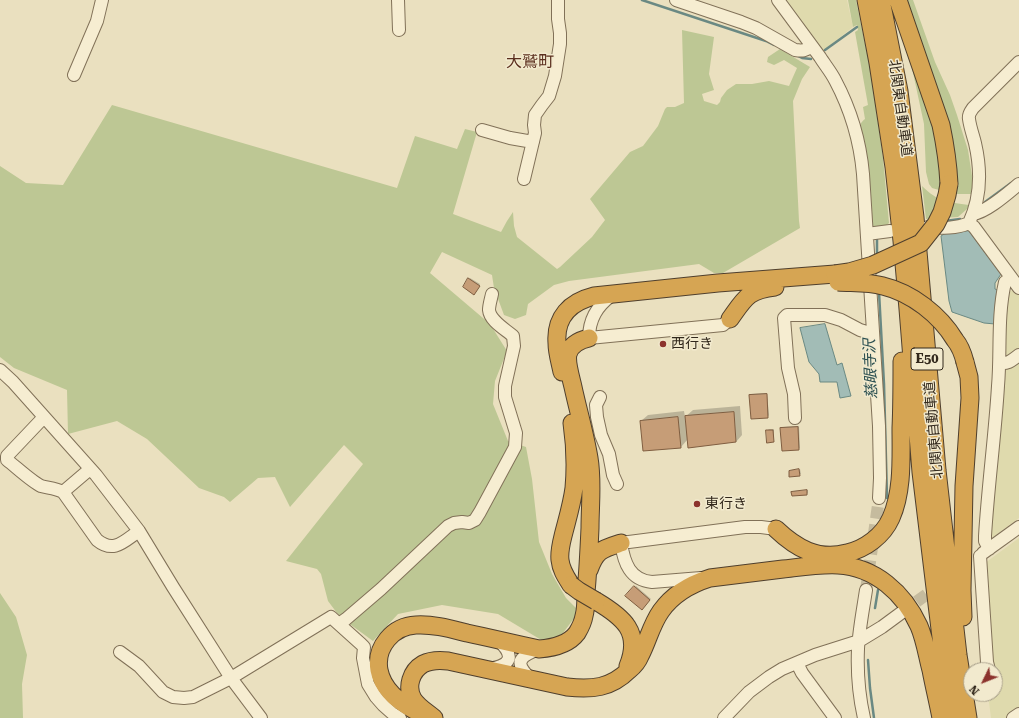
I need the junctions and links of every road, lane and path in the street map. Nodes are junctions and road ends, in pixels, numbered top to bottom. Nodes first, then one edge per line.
1 (102, 0) edge
2 (398, 0) edge
3 (558, 0) edge
4 (676, 0) edge
5 (778, 0) edge
6 (866, 0) edge
7 (881, 0) edge
8 (898, 0) edge
9 (696, 3) edge
10 (399, 30) dead end
11 (812, 46) junction
12 (1019, 62) edge
13 (74, 75) dead end
14 (482, 130) dead end
15 (532, 142) junction
16 (524, 179) dead end
17 (1019, 184) edge
18 (971, 218) junction
19 (927, 227) dead end
20 (867, 234) junction
21 (896, 236) junction
22 (837, 278) junction
23 (1011, 278) junction
24 (1019, 288) edge
25 (492, 294) dead end
26 (612, 295) junction
27 (730, 319) joint
28 (873, 334) junction
29 (589, 338) junction
30 (1019, 355) edge
31 (1000, 363) junction
32 (0, 370) edge
33 (600, 397) dead end
34 (44, 417) junction
35 (795, 418) dead end
36 (90, 469) junction
37 (617, 484) dead end
38 (63, 492) junction
39 (879, 498) tunnel mouth
40 (1019, 527) edge
41 (776, 529) joint
42 (139, 531) junction
43 (621, 544) junction
44 (981, 555) junction
45 (588, 574) junction
46 (710, 578) junction
47 (866, 590) tunnel mouth
48 (901, 613) tunnel mouth
49 (339, 624) junction
50 (498, 640) junction
51 (859, 640) junction
52 (539, 649) junction
53 (120, 652) dead end
54 (968, 662) edge
55 (987, 662) edge
56 (797, 663) junction
57 (489, 669) junction
58 (230, 678) junction
59 (532, 679) junction
60 (613, 682) junction
61 (972, 702) edge
62 (1019, 714) edge
63 (261, 718) edge
64 (400, 718) edge
65 (433, 718) edge
66 (724, 718) edge
67 (835, 718) edge
68 (864, 718) edge
69 (941, 718) edge
70 (952, 718) edge
71 (968, 718) edge
72 (972, 718) edge
73 (1012, 718) edge

1 - 13 street
2 - 10 street
3 - 15 street
4 - 9 street
5 - 11 street
6 - 21 highway, 北関東自動車道 / E50
7 - 71 highway, 北関東自動車道 / E50
8 - 22 highway, bridge
9 - 11 street
11 - 20 street
12 - 18 street
14 - 15 street
15 - 16 street
17 - 18 street
18 - 19 street
18 - 23 street
20 - 21 street
20 - 28 street
21 - 41 highway
21 - 70 highway, 北関東自動車道 / E50
22 - 26 highway
22 - 27 highway
22 - 54 highway, bridge
23 - 24 street
23 - 31 street
25 - 49 street
26 - 29 street
26 - 60 highway, bridge
27 - 29 street
28 - 35 street
28 - 39 street
29 - 45 highway
30 - 31 street
31 - 44 street
32 - 34 street
33 - 37 street
34 - 36 street
34 - 38 street
36 - 38 street
36 - 42 street
38 - 42 street
40 - 44 street
41 - 43 street
42 - 58 street
43 - 45 highway
43 - 46 street
44 - 55 street
45 - 52 highway
46 - 60 highway
46 - 69 highway
47 - 51 street
48 - 51 street
49 - 58 street
49 - 64 street
50 - 52 highway
50 - 57 street
50 - 65 highway
51 - 56 street
51 - 68 street
52 - 59 street
53 - 58 street
56 - 66 street
56 - 67 street
57 - 59 highway
57 - 65 highway
58 - 63 street
59 - 60 highway
61 - 72 highway
62 - 73 street

